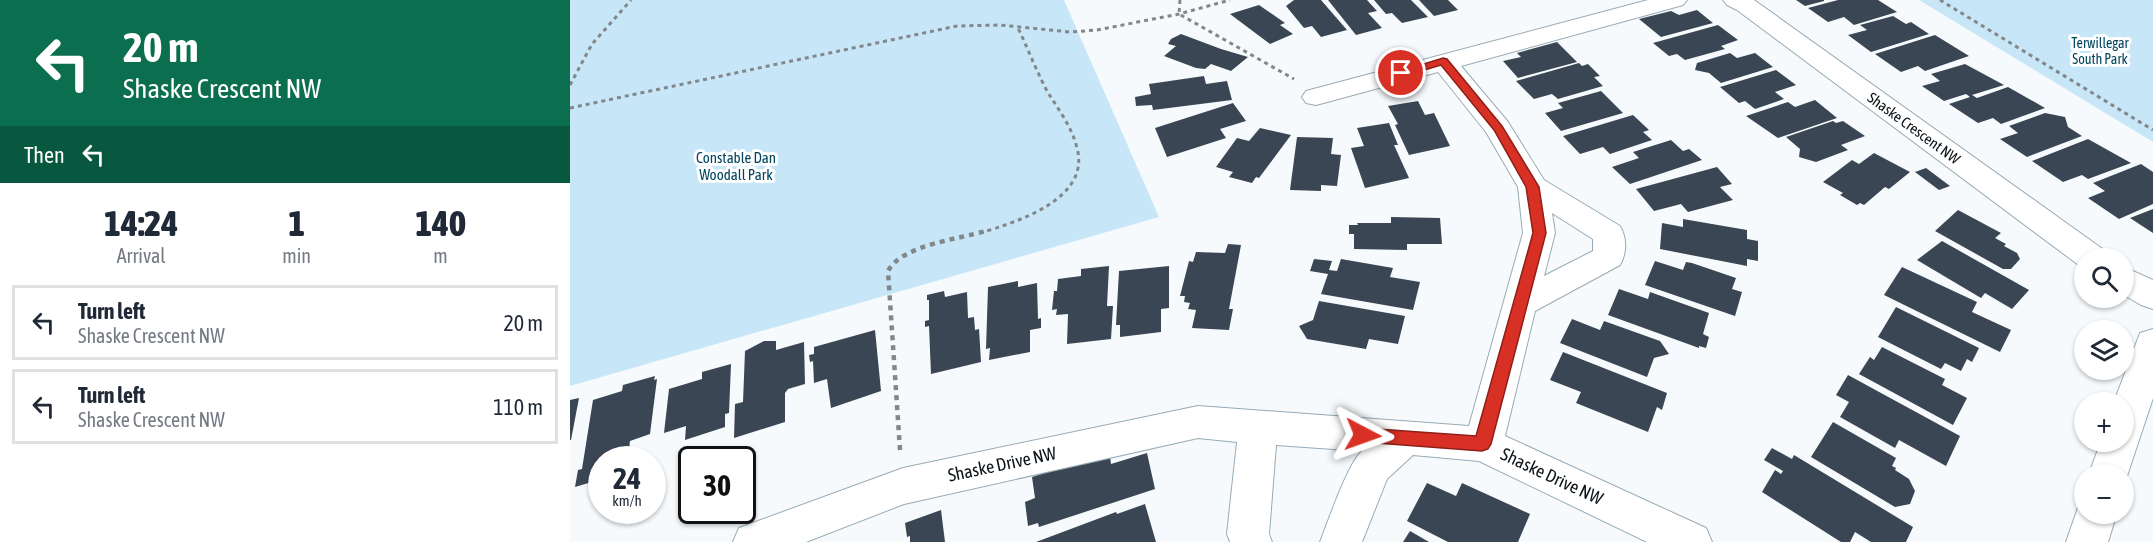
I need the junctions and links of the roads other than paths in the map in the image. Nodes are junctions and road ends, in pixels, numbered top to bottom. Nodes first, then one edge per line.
1 (1675, 0) edge
2 (1735, 0) edge
3 (1443, 61) junction
4 (1316, 97) road end
5 (1533, 187) junction
6 (2078, 248) edge
7 (2134, 285) edge
8 (2153, 296) edge
9 (1521, 303) junction
10 (2153, 343) edge
11 (2134, 399) edge
12 (1258, 427) junction
13 (1405, 438) junction
14 (1482, 444) junction
15 (2092, 524) edge
16 (754, 542) edge
17 (1251, 542) edge
18 (1341, 542) edge
19 (1691, 542) edge
20 (2086, 542) edge

1 - 3 street
2 - 6 street, Shaske Crescent NW
3 - 4 street
3 - 5 street
5 - 9 street
5 - 9 street
7 - 8 street
9 - 14 street
10 - 11 street
12 - 13 street, Shaske Drive NW
12 - 16 street, Shaske Drive NW
12 - 17 street
13 - 14 street, Shaske Drive NW
13 - 18 street
14 - 19 street, Shaske Drive NW
15 - 20 street

